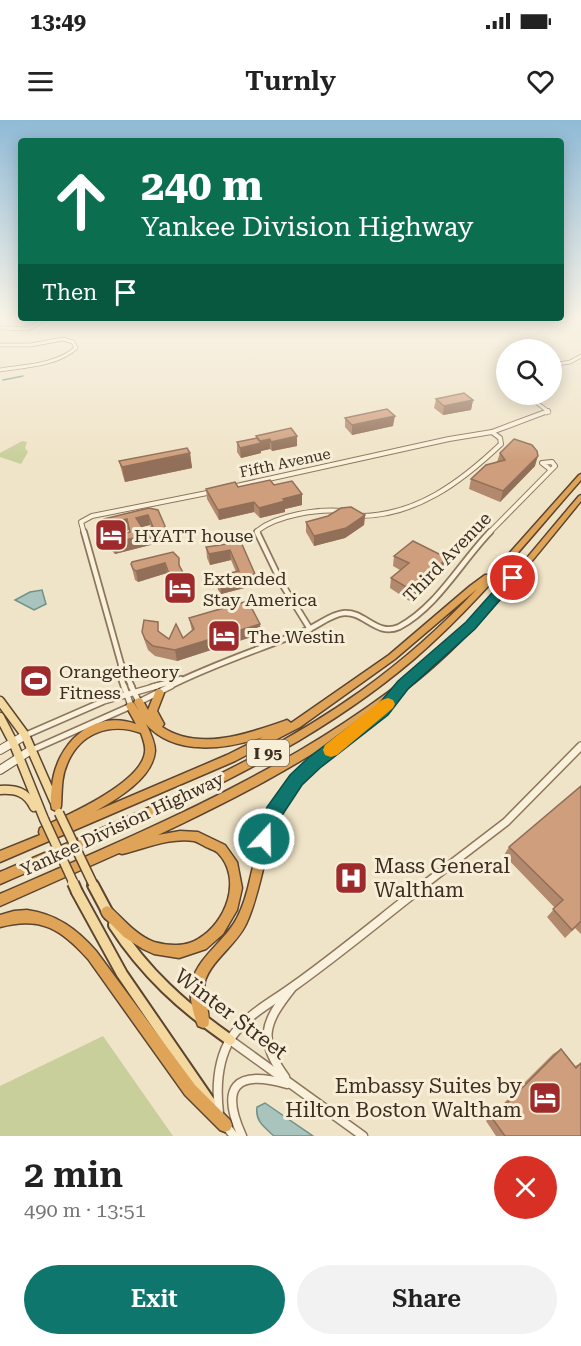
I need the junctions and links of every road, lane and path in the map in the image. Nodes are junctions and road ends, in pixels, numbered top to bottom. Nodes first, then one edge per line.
1 (23, 365) edge
2 (0, 370) edge
3 (540, 405) edge
4 (492, 432) junction
5 (552, 470) dead end
6 (581, 476) edge
7 (581, 497) edge
8 (498, 570) junction
9 (310, 629) junction
10 (121, 664) junction
11 (186, 678) junction
12 (403, 685) junction
13 (134, 692) junction
14 (159, 693) junction
15 (125, 694) junction
16 (0, 701) edge
17 (135, 704) junction
18 (312, 712) junction
19 (0, 717) edge
20 (144, 730) junction
21 (24, 736) junction
22 (13, 742) junction
23 (194, 742) junction
24 (581, 746) edge
25 (0, 750) edge
26 (31, 750) junction
27 (19, 758) junction
28 (0, 770) edge
29 (0, 790) edge
30 (58, 809) junction
31 (42, 820) junction
32 (110, 851) junction
33 (0, 855) edge
34 (0, 878) edge
35 (0, 900) edge
36 (107, 912) junction
37 (0, 921) edge
38 (294, 986) junction
39 (203, 1021) junction
40 (230, 1040) junction
41 (294, 1087) junction
42 (225, 1125) junction
43 (234, 1136) edge
44 (242, 1136) edge
45 (363, 1136) edge

1 - 2 street
3 - 4 street, Fifth Avenue
4 - 9 street
4 - 10 street, Fifth Avenue
5 - 9 street, Third Avenue
6 - 8 highway, Yankee Division Highway / I 95
7 - 12 highway, Yankee Division Highway / I 95
8 - 18 highway
8 - 34 highway, Yankee Division Highway / I 95
9 - 11 street, Third Avenue
10 - 13 street
10 - 15 street
11 - 13 street, Third Avenue
11 - 14 street, Third Avenue
12 - 32 highway, Yankee Division Highway / I 95
12 - 39 highway
13 - 15 street, Third Avenue
13 - 17 street
14 - 17 street, Third Avenue
14 - 23 highway
15 - 17 street
15 - 21 street, Third Avenue
16 - 21 main road, Winter Street
17 - 20 highway
17 - 23 highway
17 - 26 street, Third Avenue
18 - 23 highway
18 - 33 highway
19 - 22 main road
20 - 30 highway
20 - 33 highway
21 - 22 main road
21 - 26 main road, Winter Street
22 - 25 main road
22 - 27 main road
24 - 38 street
26 - 27 main road
26 - 30 main road, Winter Street
27 - 28 main road
27 - 31 main road
29 - 31 main road
30 - 36 main road, Winter Street, bridge
31 - 42 main road, bridge
32 - 35 highway, Yankee Division Highway / I 95
32 - 36 highway
36 - 39 main road, Winter Street
37 - 42 highway
38 - 40 street
38 - 41 street
39 - 40 main road, Winter Street
40 - 41 street, Winter Street
40 - 42 street
41 - 44 street
41 - 45 street, Winter Street
42 - 43 street

